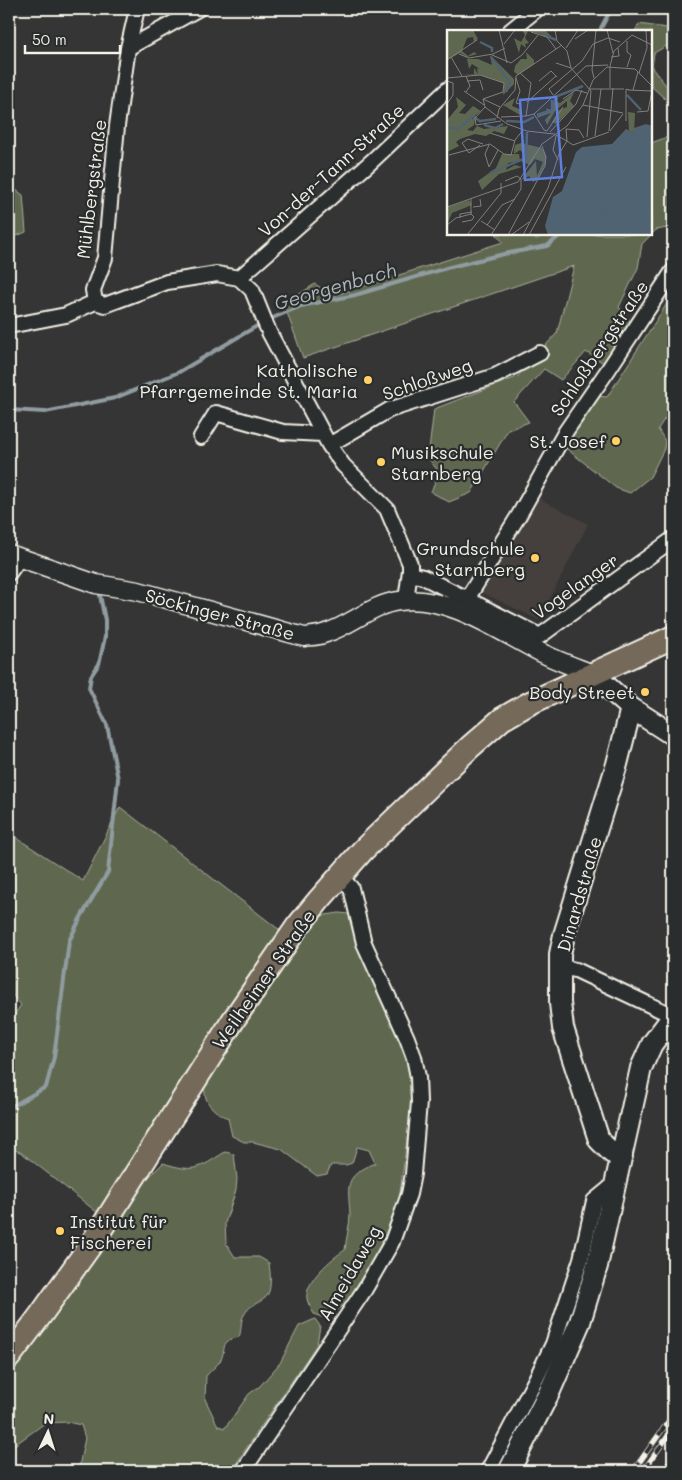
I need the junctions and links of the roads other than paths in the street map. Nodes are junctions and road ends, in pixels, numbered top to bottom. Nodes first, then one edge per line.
1 (137, 9) edge
2 (198, 9) edge
3 (537, 9) edge
4 (511, 30) edge
5 (128, 48) junction
6 (447, 90) edge
7 (673, 271) edge
8 (239, 278) junction
9 (95, 302) junction
10 (9, 326) edge
11 (540, 353) dead end
12 (201, 437) dead end
13 (325, 440) junction
14 (673, 539) edge
15 (14, 556) edge
16 (9, 573) edge
17 (410, 574) junction
18 (467, 599) junction
19 (406, 600) junction
20 (673, 637) edge
21 (593, 674) junction
22 (631, 708) junction
23 (673, 734) edge
24 (340, 876) junction
25 (560, 967) junction
26 (673, 1016) edge
27 (622, 1156) junction
28 (616, 1184) junction
29 (9, 1357) edge
30 (673, 1468) edge
31 (243, 1471) edge
32 (488, 1471) edge
33 (509, 1471) edge
34 (670, 1471) edge

1 - 5 street, Mühlbergstraße
2 - 5 street
3 - 4 street
5 - 9 street, Mühlbergstraße
6 - 8 street, Von-der-Tann-Straße
7 - 18 street, Schloßbergstraße
8 - 9 street
8 - 13 street
9 - 10 street
11 - 13 street, Schloßweg
12 - 13 street
13 - 17 street
14 - 18 street, Vogelanger
15 - 16 street
15 - 19 street, Söckinger Straße
17 - 18 street
17 - 19 street
19 - 21 street, Söckinger Straße
20 - 21 main road, Weilheimer Straße
21 - 22 main road
21 - 24 main road, Weilheimer Straße
22 - 23 main road
22 - 25 main road, Dinardstraße
24 - 29 main road, Weilheimer Straße
24 - 31 street, Almeidaweg
25 - 26 street
25 - 27 main road, Dinardstraße
26 - 27 main road
27 - 28 main road
28 - 32 street
28 - 33 main road
30 - 34 street

